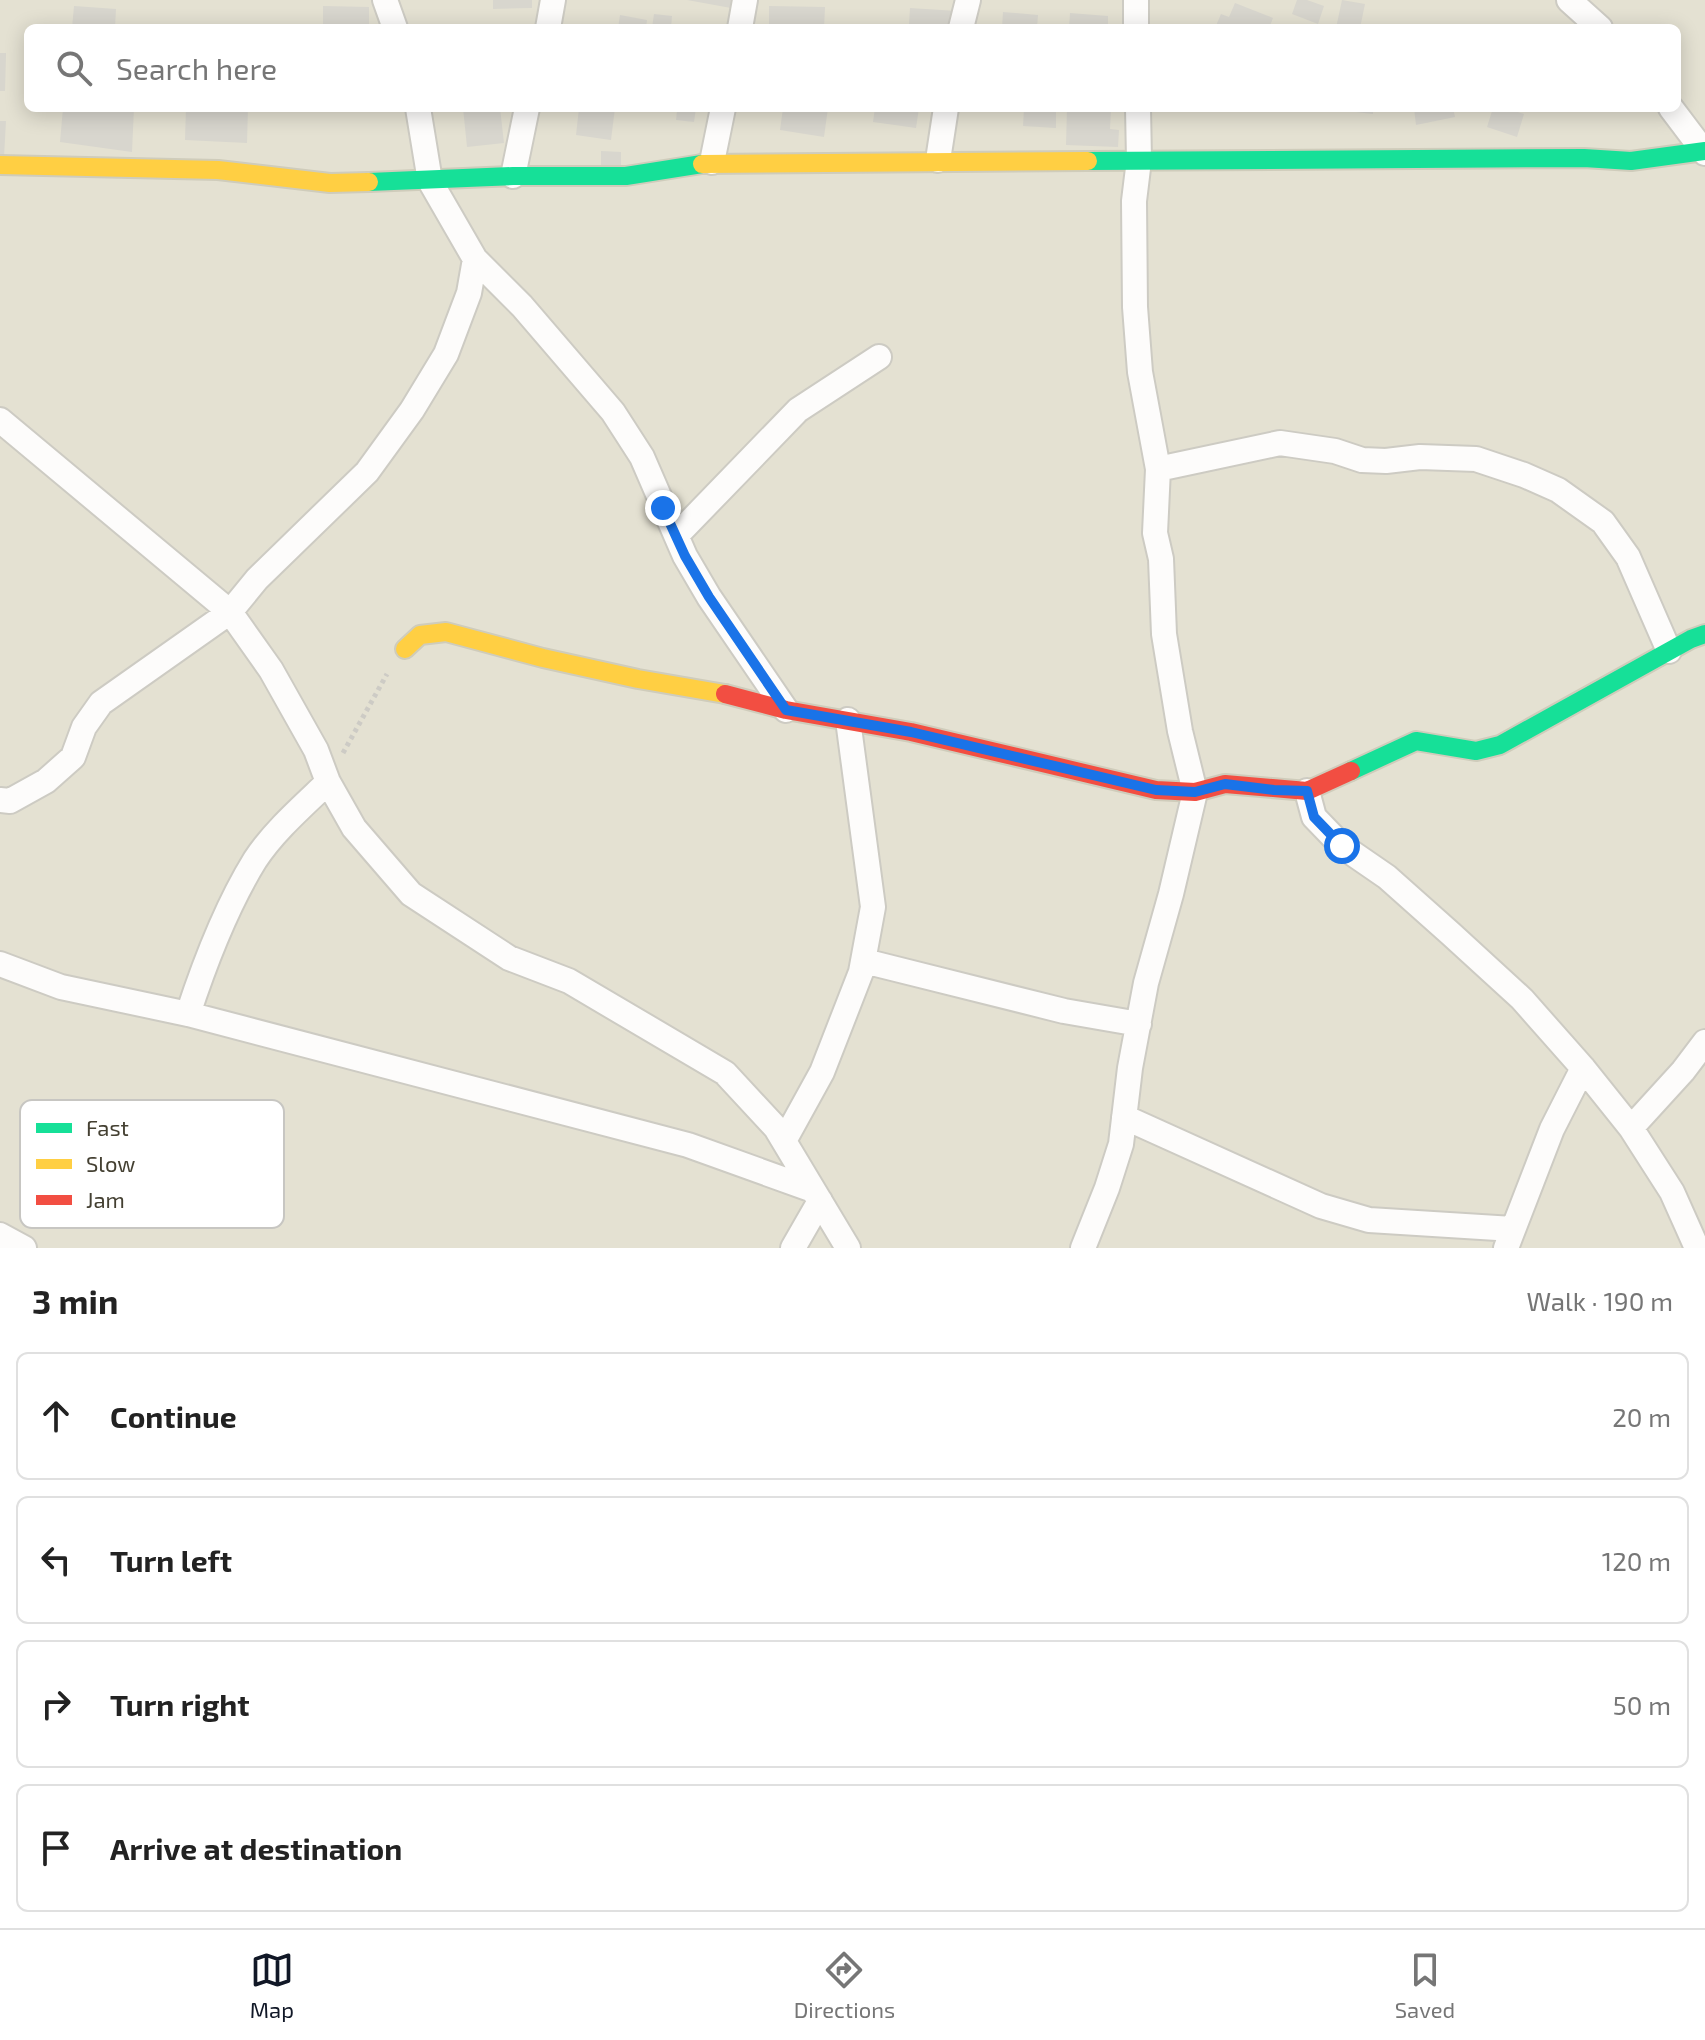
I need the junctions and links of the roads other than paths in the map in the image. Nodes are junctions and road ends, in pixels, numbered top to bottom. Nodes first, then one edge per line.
1 (385, 0) edge
2 (553, 0) edge
3 (745, 0) edge
4 (968, 0) edge
5 (1136, 0) edge
6 (1569, 0) edge
7 (394, 24) edge
8 (549, 24) edge
9 (741, 24) edge
10 (962, 24) edge
11 (1136, 24) edge
12 (1596, 24) edge
13 (419, 112) edge
14 (526, 112) edge
15 (722, 112) edge
16 (945, 112) edge
17 (1138, 112) edge
18 (1674, 112) edge
19 (1704, 152) edge
20 (938, 160) junction
21 (1139, 160) junction
22 (712, 162) junction
23 (0, 165) edge
24 (513, 176) junction
25 (430, 181) junction
26 (475, 259) junction
27 (879, 357) dead end
28 (0, 420) edge
29 (1158, 469) junction
30 (677, 535) junction
31 (230, 612) junction
32 (1705, 634) edge
33 (405, 649) road end
34 (1669, 651) junction
35 (786, 710) junction
36 (848, 720) junction
37 (328, 782) junction
38 (1307, 791) junction
39 (1195, 792) junction
40 (0, 800) edge
41 (864, 961) junction
42 (0, 964) edge
43 (188, 1014) junction
44 (1139, 1024) junction
45 (1705, 1042) edge
46 (1583, 1068) junction
47 (1124, 1117) junction
48 (1631, 1128) junction
49 (784, 1141) junction
50 (816, 1195) junction
51 (0, 1235) edge
52 (1510, 1239) edge
53 (24, 1248) edge
54 (793, 1248) edge
55 (848, 1248) edge
56 (1083, 1248) edge
57 (1697, 1248) edge

1 - 7 street
2 - 8 street
3 - 9 street
4 - 10 street
5 - 11 street
6 - 12 street
13 - 25 street
14 - 24 street
15 - 22 street
16 - 20 street
17 - 21 street
18 - 19 street
19 - 21 street
20 - 21 street
20 - 22 street
21 - 29 street
22 - 24 street
23 - 25 street
24 - 25 street
25 - 26 street
26 - 30 street
26 - 31 street
27 - 30 street
28 - 31 street
29 - 34 street
29 - 39 street
30 - 35 street
31 - 37 street
31 - 40 street
32 - 34 street
33 - 35 street
34 - 38 street
35 - 36 street
36 - 39 street
36 - 41 street
37 - 43 street
37 - 49 street
38 - 39 street
38 - 46 street
39 - 44 street
41 - 44 street
41 - 49 street
42 - 43 street
43 - 50 street
44 - 47 street
45 - 48 street
46 - 48 street
46 - 52 street
47 - 52 street
47 - 56 street
48 - 57 street
49 - 50 street
50 - 54 street
50 - 55 street
51 - 53 street

